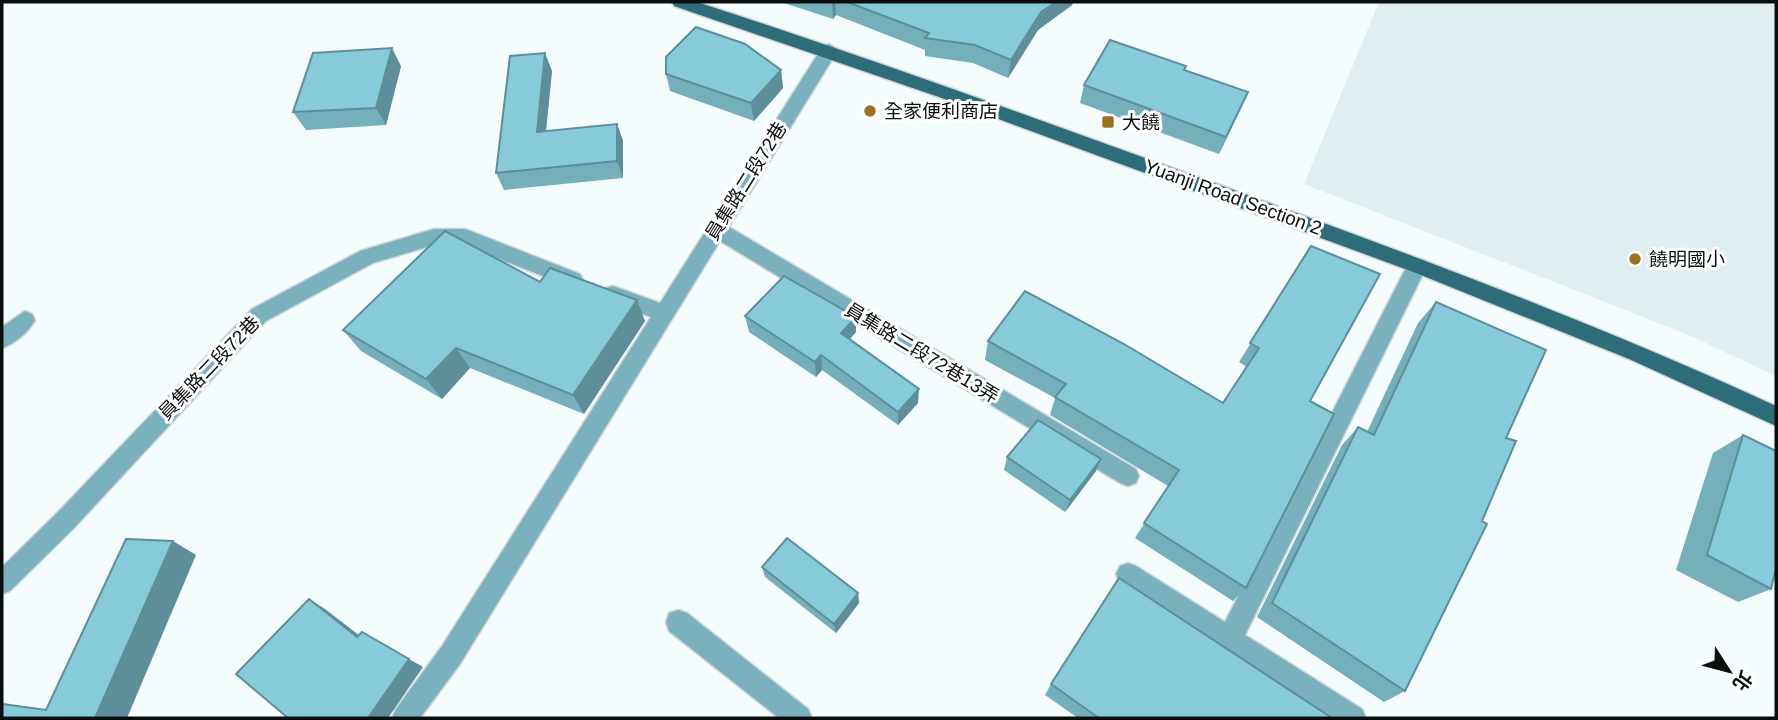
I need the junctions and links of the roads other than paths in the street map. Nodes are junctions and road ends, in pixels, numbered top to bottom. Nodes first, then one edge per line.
1 (680, 2) edge
2 (829, 50) junction
3 (716, 229) junction
4 (1417, 266) junction
5 (664, 313) junction
6 (25, 320) dead end
7 (2, 339) edge
8 (1776, 416) edge
9 (1128, 476) dead end
10 (1128, 574) dead end
11 (2, 583) edge
12 (678, 622) dead end
13 (1230, 639) junction
14 (405, 718) edge
15 (799, 718) edge
16 (1353, 718) edge

1 - 2 main road, Yuanji Road Section 2
2 - 3 lane, 員集路二段72巷
2 - 4 main road, Yuanji Road Section 2
3 - 5 lane, 員集路二段72巷
3 - 9 lane, 員集路二段72巷13弄
4 - 8 main road, Yuanji Road Section 2
4 - 13 lane
5 - 11 lane, 員集路二段72巷
5 - 14 lane, 員集路二段72巷
6 - 7 lane
10 - 13 lane
12 - 15 lane
13 - 16 lane

